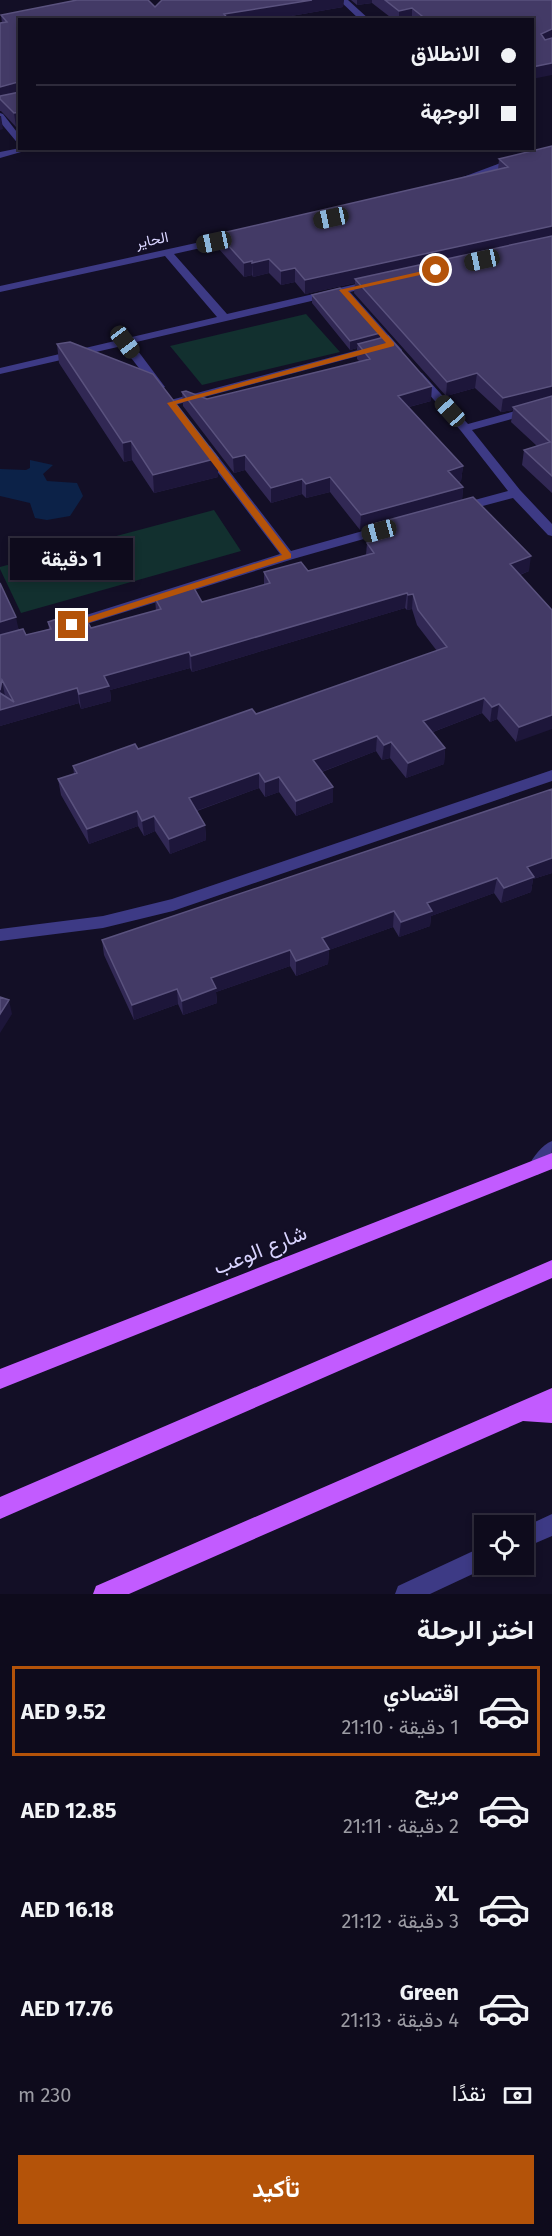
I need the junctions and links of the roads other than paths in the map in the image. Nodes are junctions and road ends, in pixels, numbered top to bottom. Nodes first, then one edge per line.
1 (343, 0) edge
2 (364, 18) edge
3 (0, 116) edge
4 (18, 140) edge
5 (18, 150) edge
6 (518, 150) edge
7 (552, 152) edge
8 (0, 154) edge
9 (525, 157) junction
10 (442, 186) edge
11 (249, 235) edge
12 (167, 252) junction
13 (389, 280) edge
14 (0, 289) edge
15 (343, 290) junction
16 (224, 318) junction
17 (125, 342) junction
18 (391, 344) junction
19 (0, 371) edge
20 (552, 404) edge
21 (465, 428) junction
22 (199, 439) edge
23 (516, 493) junction
24 (447, 512) edge
25 (402, 524) edge
26 (552, 532) edge
27 (288, 556) junction
28 (51, 631) edge
29 (552, 774) edge
30 (0, 935) edge
31 (552, 1149) edge
32 (544, 1164) edge
33 (552, 1269) edge
34 (0, 1379) edge
35 (552, 1398) edge
36 (523, 1412) junction
37 (552, 1413) edge
38 (0, 1508) edge
39 (552, 1525) edge
40 (534, 1533) edge
41 (474, 1562) edge
42 (104, 1594) edge
43 (406, 1594) edge

1 - 2 street
3 - 4 street
5 - 8 street
6 - 9 street
7 - 9 street
9 - 10 street
11 - 12 street, الحاير
12 - 14 street, الحاير
12 - 16 street
13 - 15 street
15 - 16 street
15 - 18 street
16 - 17 street
17 - 18 street
17 - 19 street
18 - 21 street
20 - 21 street
21 - 23 street
22 - 27 street
23 - 24 street
23 - 26 street
25 - 27 street
27 - 28 street
29 - 30 street
31 - 32 street, شارع الوعب
32 - 34 main road, شارع الوعب
33 - 38 main road
35 - 36 main road
36 - 37 main road
36 - 42 main road
39 - 40 street
41 - 43 street

